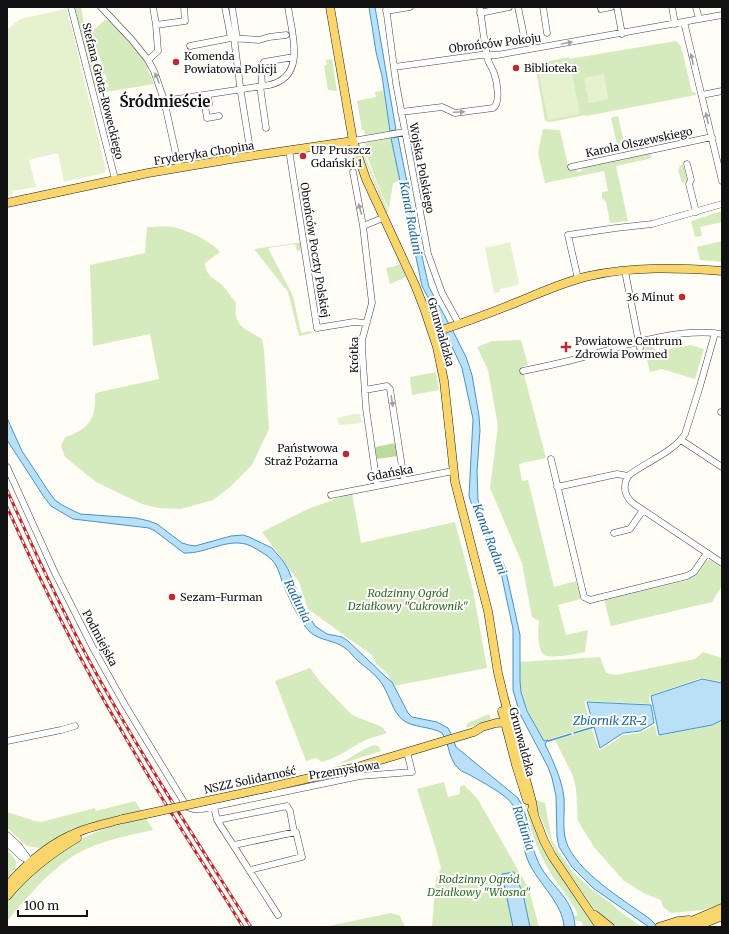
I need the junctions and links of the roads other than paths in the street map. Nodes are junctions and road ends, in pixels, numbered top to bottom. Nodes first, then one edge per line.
1 (71, 7) edge
2 (101, 7) edge
3 (153, 7) edge
4 (184, 7) edge
5 (225, 7) edge
6 (232, 7) edge
7 (288, 7) edge
8 (330, 7) edge
9 (410, 7) edge
10 (509, 7) edge
11 (518, 7) edge
12 (542, 7) edge
13 (612, 7) edge
14 (617, 7) edge
15 (672, 7) edge
16 (696, 7) edge
17 (500, 8) edge
18 (386, 9) edge
19 (601, 9) dead end
20 (480, 10) edge
21 (722, 15) edge
22 (699, 19) junction
23 (684, 22) junction
24 (675, 24) junction
25 (156, 25) junction
26 (547, 33) dead end
27 (622, 34) junction
28 (286, 35) dead end
29 (234, 38) junction
30 (524, 41) dead end
31 (190, 46) dead end
32 (487, 55) junction
33 (294, 57) junction
34 (148, 60) junction
35 (394, 67) junction
36 (261, 86) junction
37 (722, 91) edge
38 (208, 95) junction
39 (702, 95) junction
40 (164, 102) junction
41 (401, 112) junction
42 (219, 116) dead end
43 (266, 128) dead end
44 (402, 133) junction
45 (712, 137) junction
46 (353, 141) junction
47 (250, 149) dead end
48 (289, 150) junction
49 (687, 164) dead end
50 (571, 167) dead end
51 (720, 167) edge
52 (179, 168) junction
53 (353, 172) dead end
54 (115, 179) junction
55 (722, 180) edge
56 (7, 203) edge
57 (722, 204) edge
58 (696, 212) junction
59 (384, 218) junction
60 (363, 226) junction
61 (624, 271) junction
62 (722, 272) edge
63 (578, 279) junction
64 (366, 323) junction
65 (456, 325) junction
66 (433, 333) junction
67 (719, 333) edge
68 (639, 344) junction
69 (523, 371) dead end
70 (365, 390) junction
71 (681, 440) junction
72 (551, 459) dead end
73 (7, 467) edge
74 (722, 467) edge
75 (453, 471) junction
76 (628, 476) junction
77 (404, 480) junction
78 (377, 485) junction
79 (557, 487) junction
80 (331, 495) dead end
81 (643, 510) junction
82 (614, 533) dead end
83 (707, 553) junction
84 (722, 563) edge
85 (508, 722) junction
86 (75, 726) dead end
87 (498, 728) junction
88 (474, 732) junction
89 (507, 734) junction
90 (7, 741) edge
91 (407, 752) junction
92 (214, 807) junction
93 (192, 809) joint
94 (534, 814) junction
95 (218, 820) junction
96 (294, 832) junction
97 (7, 835) edge
98 (7, 843) edge
99 (234, 845) junction
100 (33, 865) junction
101 (250, 870) junction
102 (7, 886) edge
103 (7, 896) edge
104 (722, 908) edge
105 (589, 909) junction
106 (278, 915) dead end
107 (722, 916) edge
108 (695, 923) edge
109 (661, 926) edge
110 (600, 927) edge
111 (610, 927) edge
112 (678, 927) edge

1 - 54 street, Stefana Grota-Roweckiego
2 - 34 street
3 - 25 street
4 - 25 street
5 - 29 street
6 - 29 street
7 - 33 street
8 - 46 main road, Grunwaldzka
9 - 18 street, Wojska Polskiego
10 - 17 street
11 - 30 street, Obrońców Pokoju
12 - 26 street, Obrońców Pokoju
13 - 19 street
14 - 27 street
15 - 24 street
16 - 22 street
17 - 20 street
18 - 35 street, Wojska Polskiego
20 - 32 street
21 - 22 street, Obrońców Pokoju
22 - 23 street, Obrońców Pokoju
23 - 24 street, Obrońców Pokoju
39 -> 23 street
24 - 27 street, Obrońców Pokoju
25 - 34 street
32 -> 27 street, Obrońców Pokoju
28 - 29 street
29 - 31 street
29 - 47 street
32 - 35 street, Obrońców Pokoju
41 -> 32 street
33 - 36 street
33 - 36 street
40 -> 34 street
35 - 41 street, Wojska Polskiego
36 - 38 street
36 - 43 street
37 - 39 street
38 - 40 street
38 - 42 street
45 -> 39 street
40 - 52 street
41 - 44 street, Wojska Polskiego
44 - 46 street, Fryderyka Chopina
44 - 65 street, Wojska Polskiego
45 - 50 street, Karola Olszewskiego
45 - 51 street
46 - 48 main road, Fryderyka Chopina
46 - 59 main road, Grunwaldzka
48 - 52 main road, Fryderyka Chopina
48 - 64 street, Obrońców Poczty Polskiej
49 - 58 street
51 - 55 street
52 - 54 main road, Fryderyka Chopina
60 -> 53 street, Krótka
54 - 56 main road, Fryderyka Chopina
57 - 58 street
58 - 63 street
59 - 60 street
59 - 66 main road, Grunwaldzka
60 - 64 street, Krótka
61 - 62 main road
61 - 63 main road
61 - 68 street
63 - 65 main road
64 - 70 street, Krótka
65 - 66 main road
66 - 75 main road, Grunwaldzka
67 - 68 street
67 - 71 street
68 - 69 street
70 -> 77 street
70 - 78 street, Krótka
71 - 74 street
71 - 76 street
72 - 79 street
73 - 93 street, Podmiejska
75 - 77 street, Gdańska
75 - 85 main road, Grunwaldzka
76 - 79 street
76 - 81 street
77 - 78 street, Gdańska
78 - 80 street, Gdańska
79 - 83 street
81 - 82 street
81 - 83 street
83 - 84 street
85 - 87 main road
85 - 88 main road
85 - 89 main road, Grunwaldzka
85 - 94 main road, Grunwaldzka
86 - 90 street
87 - 88 main road
87 - 89 main road
88 - 91 main road
89 - 94 main road, Grunwaldzka
91 - 92 street, Przemysłowa
91 - 100 main road, NSZZ Solidarność, bridge
92 - 93 street, Przemysłowa
92 - 95 street
94 - 105 main road, Grunwaldzka
95 - 96 street
95 - 99 street
96 - 99 street
96 - 101 street
97 - 100 street
98 - 100 street
99 - 101 street
100 - 102 main road, NSZZ Solidarność
100 - 103 main road, NSZZ Solidarność
101 - 106 street
104 - 108 main road
105 - 110 main road, Grunwaldzka
105 - 111 main road
107 - 108 main road
108 - 109 main road
108 - 112 main road

